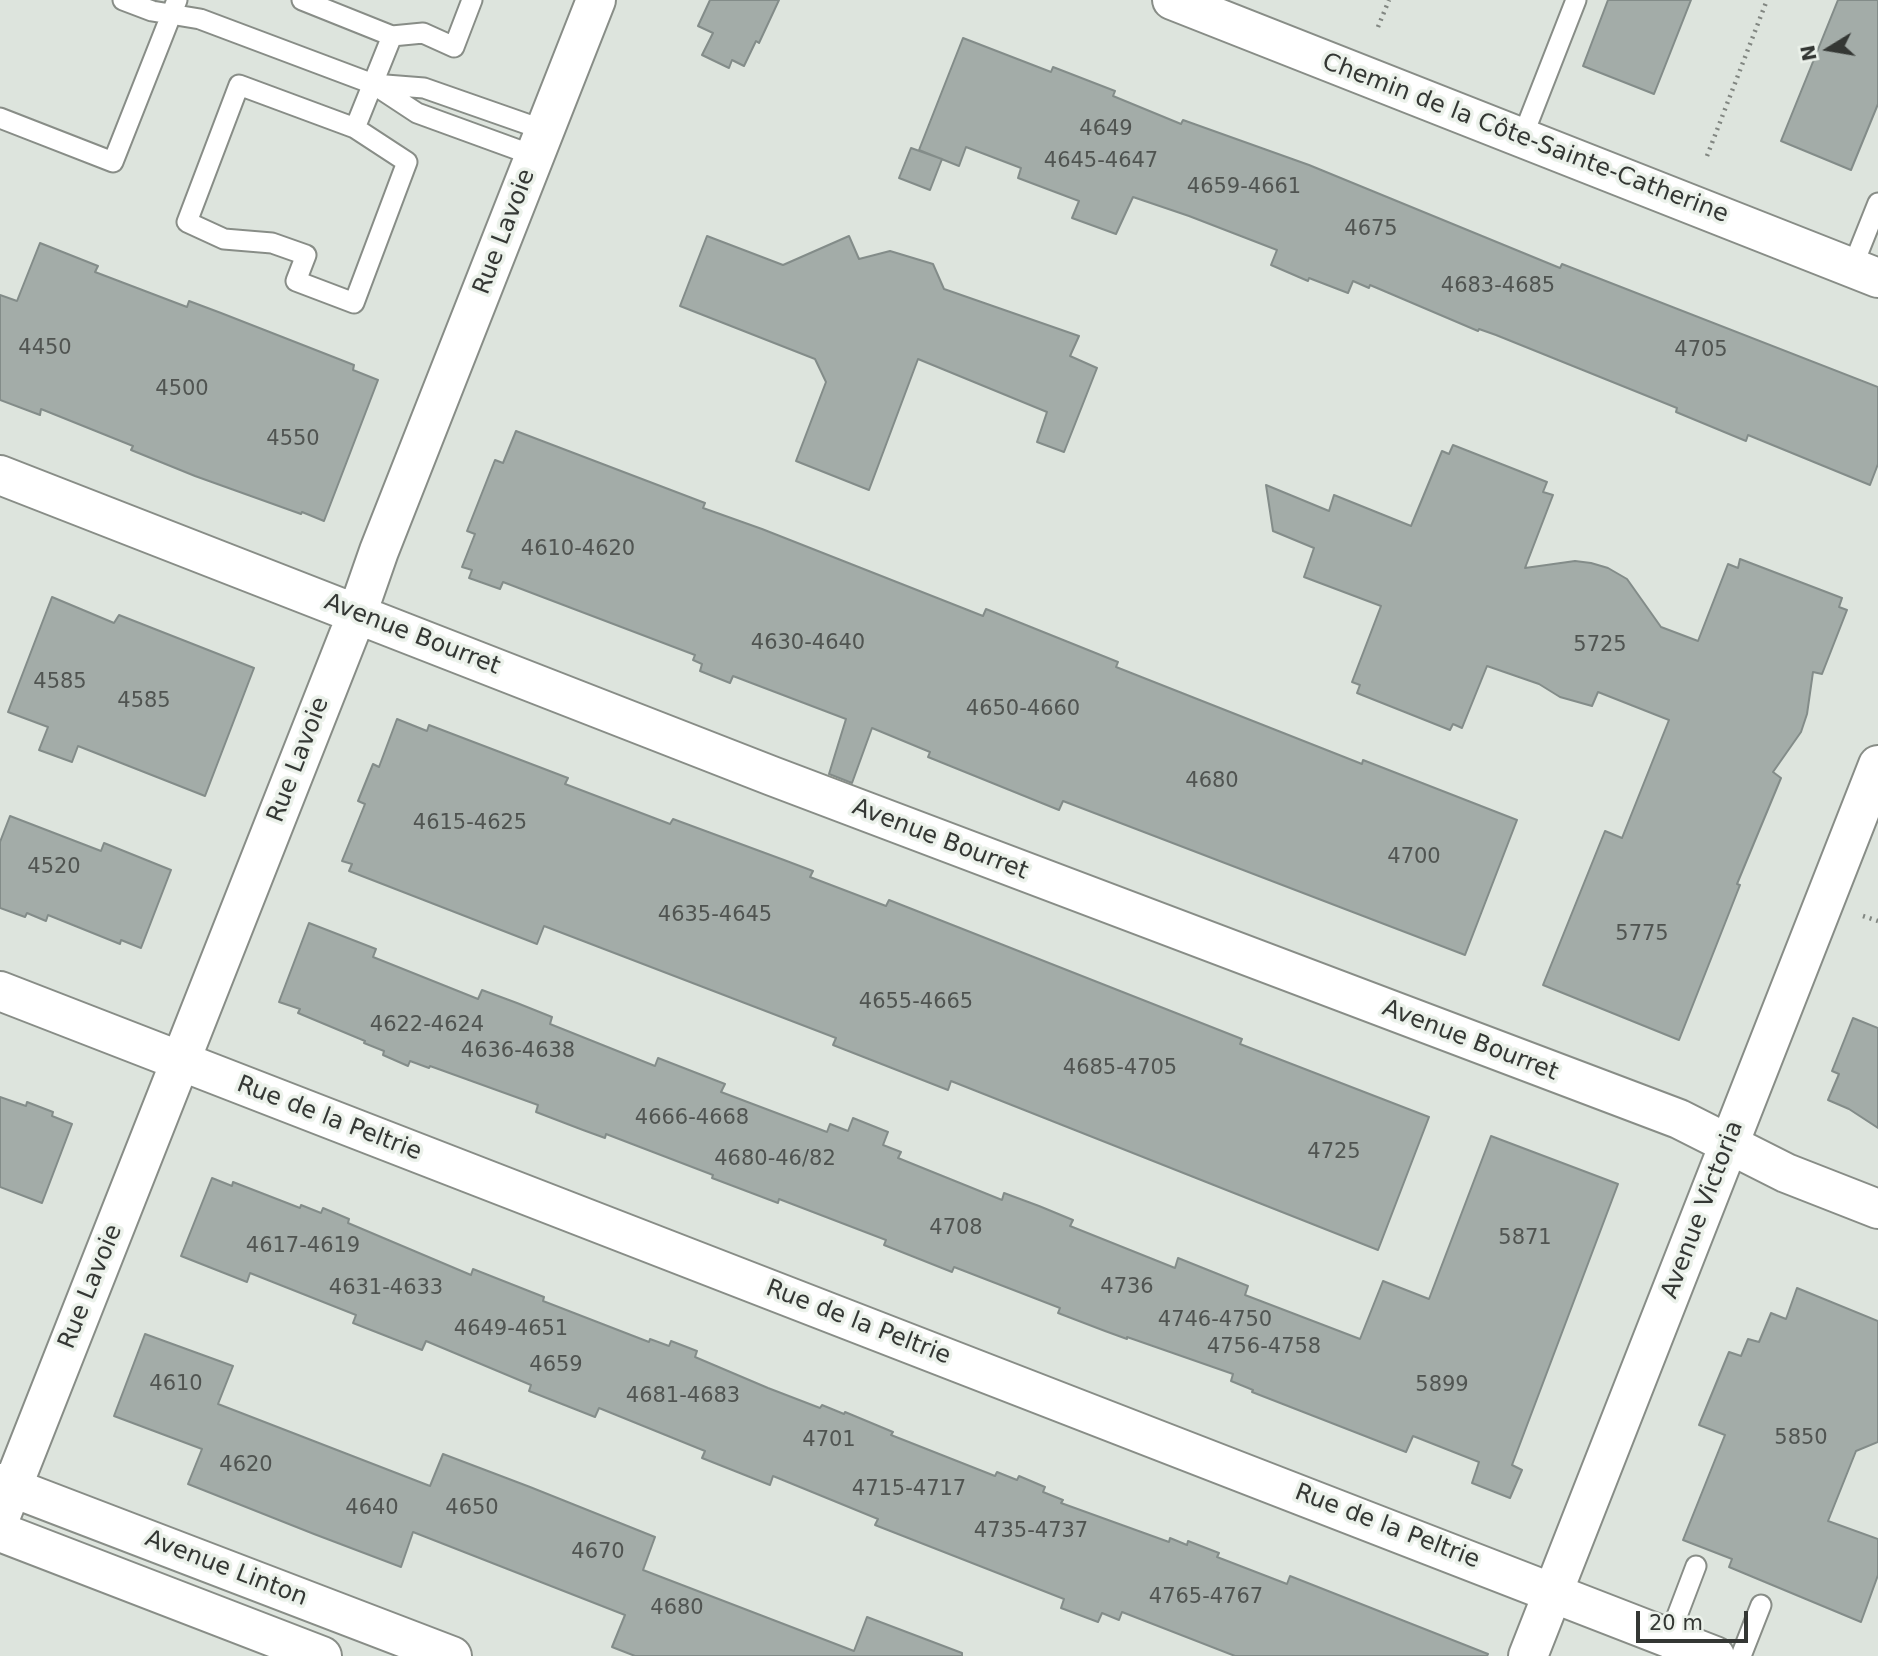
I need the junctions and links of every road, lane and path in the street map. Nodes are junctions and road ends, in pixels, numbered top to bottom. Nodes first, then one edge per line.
1 (123, 0) edge
2 (302, 0) edge
3 (472, 0) edge
4 (596, 0) edge
5 (1389, 0) edge
6 (1576, 0) edge
7 (1767, 0) edge
8 (1184, 2) edge
9 (174, 7) edge
10 (1378, 27) dead end
11 (392, 36) junction
12 (373, 84) junction
13 (0, 118) edge
14 (355, 128) junction
15 (1522, 138) junction
16 (540, 143) junction
17 (1706, 156) dead end
18 (1878, 203) edge
19 (1865, 273) edge
20 (0, 475) edge
21 (357, 614) junction
22 (1878, 765) edge
23 (1863, 916) dead end
24 (1878, 921) edge
25 (0, 991) edge
26 (181, 1061) junction
27 (1729, 1144) junction
28 (1878, 1209) edge
29 (4, 1496) edge
30 (0, 1532) edge
31 (1696, 1566) dead end
32 (1553, 1592) junction
33 (1761, 1605) dead end
34 (1669, 1637) junction
35 (322, 1656) edge
36 (452, 1656) edge
37 (1528, 1656) edge
38 (1715, 1656) edge
39 (1741, 1656) edge

1 - 9 lane
2 - 11 lane
3 - 11 lane
4 - 16 street, Rue Lavoie
5 - 10 path
6 - 15 lane
7 - 17 path
8 - 15 street, Chemin de la Côte-Sainte-Catherine
9 - 12 lane
9 - 13 lane
11 - 12 lane
12 - 14 lane
12 - 16 lane
12 - 16 lane
14 - 14 lane
15 - 19 street, Chemin de la Côte-Sainte-Catherine
16 - 21 street, Rue Lavoie
18 - 19 lane
20 - 21 street, Avenue Bourret
21 - 26 street, Rue Lavoie
21 - 27 street, Avenue Bourret
22 - 27 street, Avenue Victoria
23 - 24 path
25 - 26 street, Rue de la Peltrie
26 - 29 street, Rue Lavoie
26 - 32 street, Rue de la Peltrie
27 - 28 street, Avenue Bourret
27 - 32 street, Avenue Victoria
29 - 36 street, Avenue Linton
30 - 35 street, Avenue Linton
31 - 34 lane
32 - 34 street, Rue de la Peltrie
32 - 37 street, Avenue Victoria
33 - 39 lane
34 - 38 street, Rue de la Peltrie

